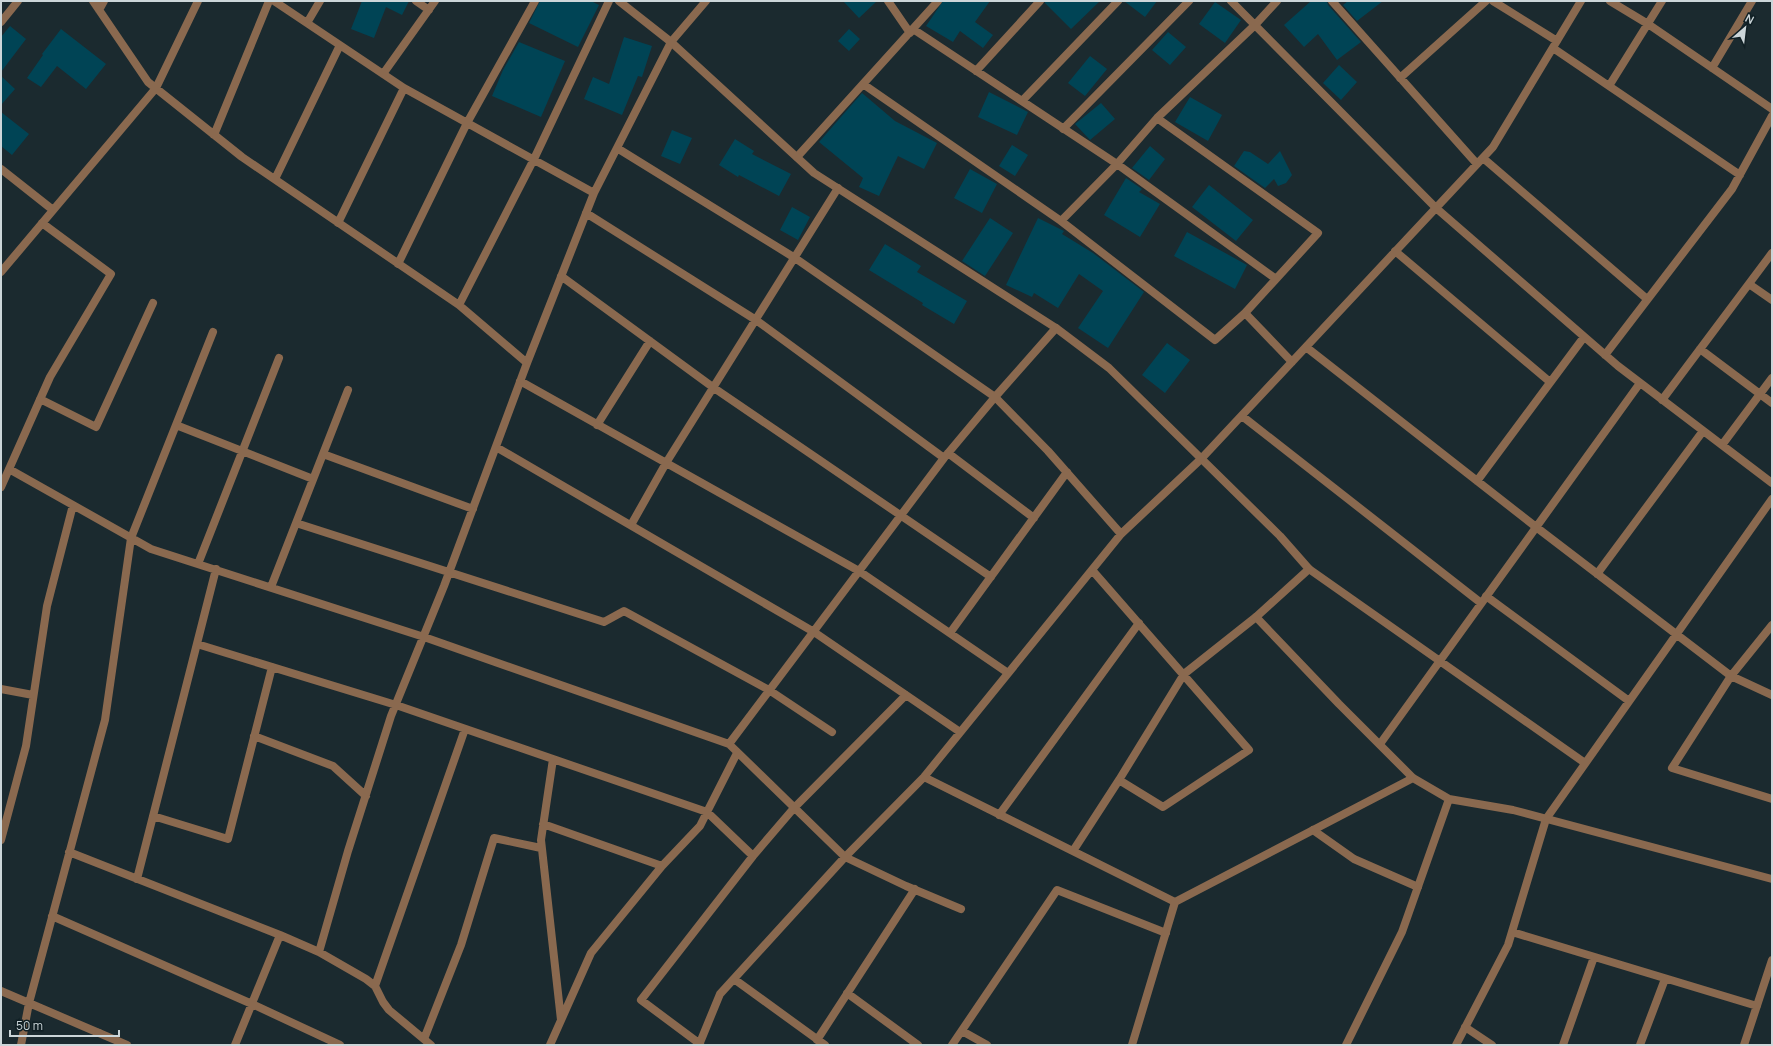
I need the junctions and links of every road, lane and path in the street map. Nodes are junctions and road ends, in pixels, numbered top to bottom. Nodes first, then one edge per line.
1 (18, 1) edge
2 (93, 1) edge
3 (104, 1) edge
4 (198, 1) edge
5 (269, 1) edge
6 (274, 1) edge
7 (320, 1) edge
8 (416, 1) edge
9 (435, 1) edge
10 (535, 1) edge
11 (609, 1) edge
12 (619, 1) edge
13 (706, 1) edge
14 (888, 1) edge
15 (938, 1) edge
16 (1040, 1) edge
17 (1118, 1) edge
18 (1189, 1) edge
19 (1231, 1) edge
20 (1277, 1) edge
21 (1332, 1) edge
22 (1486, 1) edge
23 (1493, 1) edge
24 (1581, 1) edge
25 (1610, 1) edge
26 (1662, 1) edge
27 (1752, 1) edge
28 (99, 10) junction
29 (429, 10) junction
30 (1, 22) edge
31 (307, 23) junction
32 (1648, 24) junction
33 (1255, 25) junction
34 (911, 31) junction
35 (1557, 41) junction
36 (671, 42) junction
37 (340, 45) junction
38 (1553, 48) junction
39 (1712, 68) junction
40 (976, 71) junction
41 (383, 74) junction
42 (1400, 78) junction
43 (863, 84) junction
44 (1609, 86) junction
45 (156, 88) junction
46 (404, 88) junction
47 (1022, 101) junction
48 (1772, 109) edge
49 (1772, 116) edge
50 (1157, 118) junction
51 (467, 123) junction
52 (1063, 129) junction
53 (214, 134) junction
54 (617, 148) junction
55 (797, 157) junction
56 (534, 160) junction
57 (1480, 161) junction
58 (1117, 164) junction
59 (1, 169) edge
60 (1740, 175) junction
61 (275, 179) junction
62 (838, 188) junction
63 (594, 193) junction
64 (1436, 208) junction
65 (53, 210) junction
66 (586, 213) junction
67 (1061, 221) junction
68 (42, 223) junction
69 (338, 223) junction
70 (1395, 251) junction
71 (1772, 253) edge
72 (795, 258) junction
73 (398, 264) junction
74 (1, 272) edge
75 (561, 276) junction
76 (1276, 279) junction
77 (1749, 284) junction
78 (1647, 299) junction
79 (1772, 300) edge
80 (153, 303) dead end
81 (459, 305) junction
82 (1245, 313) junction
83 (756, 320) junction
84 (1056, 328) junction
85 (213, 332) dead end
86 (1584, 337) junction
87 (650, 341) junction
88 (1306, 347) junction
89 (1700, 349) junction
90 (1605, 355) junction
91 (280, 358) dead end
92 (1292, 362) junction
93 (527, 363) junction
94 (1772, 378) edge
95 (520, 381) junction
96 (1550, 382) junction
97 (1640, 383) junction
98 (714, 388) junction
99 (348, 390) dead end
100 (1760, 394) junction
101 (995, 397) junction
102 (40, 399) junction
103 (1662, 400) junction
104 (1772, 403) edge
105 (1242, 416) junction
106 (597, 424) junction
107 (176, 425) junction
108 (1703, 431) junction
109 (1722, 445) junction
110 (496, 447) junction
111 (242, 452) junction
112 (322, 454) junction
113 (946, 455) junction
114 (1201, 459) junction
115 (666, 463) junction
116 (9, 469) junction
117 (1067, 472) junction
118 (313, 479) junction
119 (1478, 482) junction
120 (1772, 483) edge
121 (1, 487) edge
122 (1772, 499) edge
123 (73, 505) junction
124 (473, 509) junction
125 (901, 515) junction
126 (1034, 518) junction
127 (296, 523) junction
128 (631, 525) junction
129 (1536, 527) junction
130 (1122, 534) junction
131 (131, 538) junction
132 (198, 564) junction
133 (216, 569) junction
134 (1310, 569) junction
135 (1092, 570) junction
136 (859, 571) junction
137 (449, 572) junction
138 (1597, 574) junction
139 (991, 577) junction
140 (271, 587) junction
141 (1484, 600) junction
142 (1256, 617) junction
143 (1140, 624) junction
144 (1772, 625) edge
145 (814, 632) junction
146 (950, 633) junction
147 (1676, 635) junction
148 (424, 637) junction
149 (197, 644) junction
150 (1440, 661) junction
151 (272, 667) junction
152 (1008, 673) junction
153 (1184, 674) junction
154 (1731, 676) junction
155 (1, 689) edge
156 (769, 690) junction
157 (33, 695) junction
158 (906, 695) junction
159 (1772, 695) edge
160 (1629, 701) junction
161 (396, 705) junction
162 (465, 729) junction
163 (832, 732) dead end
164 (960, 732) junction
165 (254, 736) junction
166 (729, 744) junction
167 (1380, 744) junction
168 (737, 753) junction
169 (553, 759) junction
170 (1585, 763) junction
171 (924, 777) junction
172 (1413, 778) junction
173 (1119, 780) junction
174 (366, 796) junction
175 (1449, 799) junction
176 (1772, 799) edge
177 (794, 808) junction
178 (707, 812) junction
179 (1000, 815) junction
180 (153, 816) junction
181 (1546, 819) junction
182 (543, 824) junction
183 (1313, 830) junction
184 (1, 840) edge
185 (542, 848) junction
186 (1073, 851) junction
187 (69, 852) junction
188 (753, 856) junction
189 (845, 857) junction
190 (662, 866) junction
191 (137, 879) junction
192 (1772, 879) edge
193 (1418, 887) junction
194 (915, 889) junction
195 (1175, 902) junction
196 (961, 908) dead end
197 (52, 916) junction
198 (1512, 932) junction
199 (1166, 933) junction
200 (280, 936) junction
201 (319, 952) junction
202 (1594, 957) junction
203 (1772, 960) edge
204 (734, 979) junction
205 (1665, 979) junction
206 (375, 986) junction
207 (1, 991) edge
208 (847, 993) junction
209 (28, 1003) junction
210 (252, 1004) junction
211 (1757, 1006) junction
212 (561, 1020) junction
213 (1465, 1027) junction
214 (962, 1031) junction
215 (424, 1038) junction
216 (817, 1040) junction
217 (115, 1043) edge
218 (699, 1044) edge
219 (21, 1045) edge
220 (127, 1045) edge
221 (235, 1045) edge
222 (340, 1045) edge
223 (431, 1045) edge
224 (550, 1045) edge
225 (825, 1045) edge
226 (918, 1045) edge
227 (952, 1045) edge
228 (987, 1045) edge
229 (1132, 1045) edge
230 (1346, 1045) edge
231 (1456, 1045) edge
232 (1492, 1045) edge
233 (1563, 1045) edge
234 (1640, 1045) edge
235 (1744, 1045) edge

1 - 30 street
2 - 28 street
3 - 28 street
4 - 45 street
5 - 53 street
6 - 31 street
7 - 31 street
8 - 29 street
9 - 29 street
10 - 51 street
11 - 56 street
12 - 36 street
13 - 36 street
14 - 34 street
15 - 34 street
16 - 40 street
17 - 47 street
18 - 52 street
19 - 33 street
20 - 33 street
21 - 42 street
22 - 42 street
23 - 35 street
24 - 35 street
25 - 32 street
26 - 32 street
27 - 39 street
28 - 45 street
29 - 41 street
31 - 37 street
32 - 39 street
32 - 44 street
33 - 50 street
33 - 64 street
34 - 40 street
34 - 43 street
35 - 38 street
36 - 54 street
36 - 55 street
37 - 41 street
37 - 61 street
38 - 44 street
38 - 57 street
39 - 48 street
40 - 47 street
41 - 46 street
42 - 57 street
43 - 55 street
43 - 67 street
44 - 60 street
45 - 53 street
45 - 65 street
46 - 51 street
46 - 69 street
47 - 52 street
49 - 60 street
50 - 58 street
50 - 76 street
51 - 56 street
51 - 73 street
52 - 58 street
53 - 61 street
54 - 63 street
54 - 72 street
55 - 62 street
56 - 63 street
56 - 81 street
57 - 64 street
57 - 78 street
58 - 67 street
58 - 76 street
59 - 65 street
60 - 78 street
61 - 69 street
62 - 72 street
62 - 84 street
63 - 66 street
64 - 70 street
64 - 86 street
65 - 68 street
66 - 75 street
66 - 83 street
67 - 82 street
68 - 74 street
68 - 102 street
69 - 73 street
70 - 88 street
70 - 96 street
71 - 77 street
72 - 83 street
72 - 101 street
73 - 81 street
75 - 87 street
75 - 93 street
76 - 82 street
77 - 79 street
77 - 89 street
78 - 90 street
80 - 102 street
81 - 93 street
82 - 92 street
83 - 98 street
83 - 113 street
84 - 101 street
84 - 114 street
85 - 107 street
86 - 90 street
86 - 96 street
87 - 98 street
87 - 106 street
88 - 92 street
88 - 119 street
89 - 100 street
89 - 103 street
90 - 97 street
91 - 111 street
92 - 105 street
93 - 95 street
94 - 100 street
95 - 106 street
95 - 110 street
96 - 119 street
97 - 103 street
97 - 129 street
98 - 115 street
98 - 125 street
99 - 112 street
100 - 104 street
100 - 109 street
101 - 113 street
101 - 117 street
102 - 116 street
103 - 108 street
105 - 114 street
105 - 141 street
106 - 115 street
107 - 111 street
107 - 131 street
108 - 109 street
108 - 138 street
109 - 120 street
110 - 124 street
110 - 128 street
111 - 118 street
111 - 132 street
112 - 118 street
112 - 124 street
113 - 125 street
113 - 126 street
114 - 130 street
114 - 134 street
115 - 128 street
115 - 136 street
116 - 121 street
116 - 123 street
117 - 126 street
117 - 130 street
118 - 127 street
119 - 129 street
122 - 147 street
123 - 131 street
123 - 157 street
124 - 137 street
125 - 136 street
125 - 139 street
126 - 139 street
127 - 137 street
127 - 140 street
128 - 145 street
129 - 138 street
129 - 141 street
130 - 135 street
131 - 132 street
131 - 187 street
132 - 133 street
133 - 140 street
133 - 149 street
134 - 142 street
134 - 150 street
135 - 143 street
135 - 152 street
136 - 145 street
136 - 146 street
137 - 148 street
137 - 156 street
138 - 147 street
139 - 146 street
140 - 148 street
141 - 150 street
141 - 160 street
142 - 153 street
142 - 167 street
143 - 153 street
143 - 179 street
144 - 154 street
145 - 156 street
145 - 158 street
146 - 152 street
147 - 154 street
147 - 160 street
148 - 161 street
148 - 166 street
149 - 151 street
149 - 180 street
150 - 167 street
150 - 170 street
151 - 161 street
151 - 165 street
152 - 164 street
153 - 173 street
153 - 173 street
154 - 159 street
154 - 176 street
155 - 157 street
156 - 163 street
156 - 166 street
157 - 184 street
158 - 164 street
158 - 177 street
160 - 170 street
161 - 162 street
161 - 174 street
162 - 169 street
162 - 206 street
164 - 171 street
165 - 174 street
165 - 180 street
166 - 168 street
167 - 172 street
168 - 177 street
168 - 178 street
169 - 178 street
169 - 182 street
170 - 181 street
171 - 179 street
171 - 189 street
172 - 175 street
172 - 183 street
173 - 186 street
174 - 201 street
175 - 181 street
175 - 193 street
177 - 188 street
177 - 189 street
178 - 188 street
178 - 190 street
179 - 186 street
180 - 191 street
181 - 192 street
181 - 198 street
182 - 185 street
182 - 190 street
183 - 193 street
183 - 195 street
185 - 212 street
185 - 215 street
186 - 195 street
187 - 191 street
187 - 197 street
188 - 218 street
189 - 194 street
189 - 204 street
190 - 212 street
191 - 200 street
193 - 230 street
194 - 196 street
194 - 208 street
195 - 199 street
197 - 209 street
197 - 210 street
198 - 202 street
198 - 213 street
199 - 214 street
199 - 229 street
200 - 201 street
200 - 210 street
201 - 206 street
202 - 205 street
202 - 233 street
203 - 211 street
204 - 216 street
204 - 218 street
205 - 211 street
205 - 234 street
206 - 215 street
207 - 209 street
208 - 216 street
208 - 226 street
209 - 217 street
209 - 219 street
210 - 221 street
210 - 222 street
211 - 235 street
212 - 224 street
213 - 231 street
213 - 232 street
214 - 227 street
214 - 228 street
215 - 223 street
216 - 225 street
217 - 220 street

